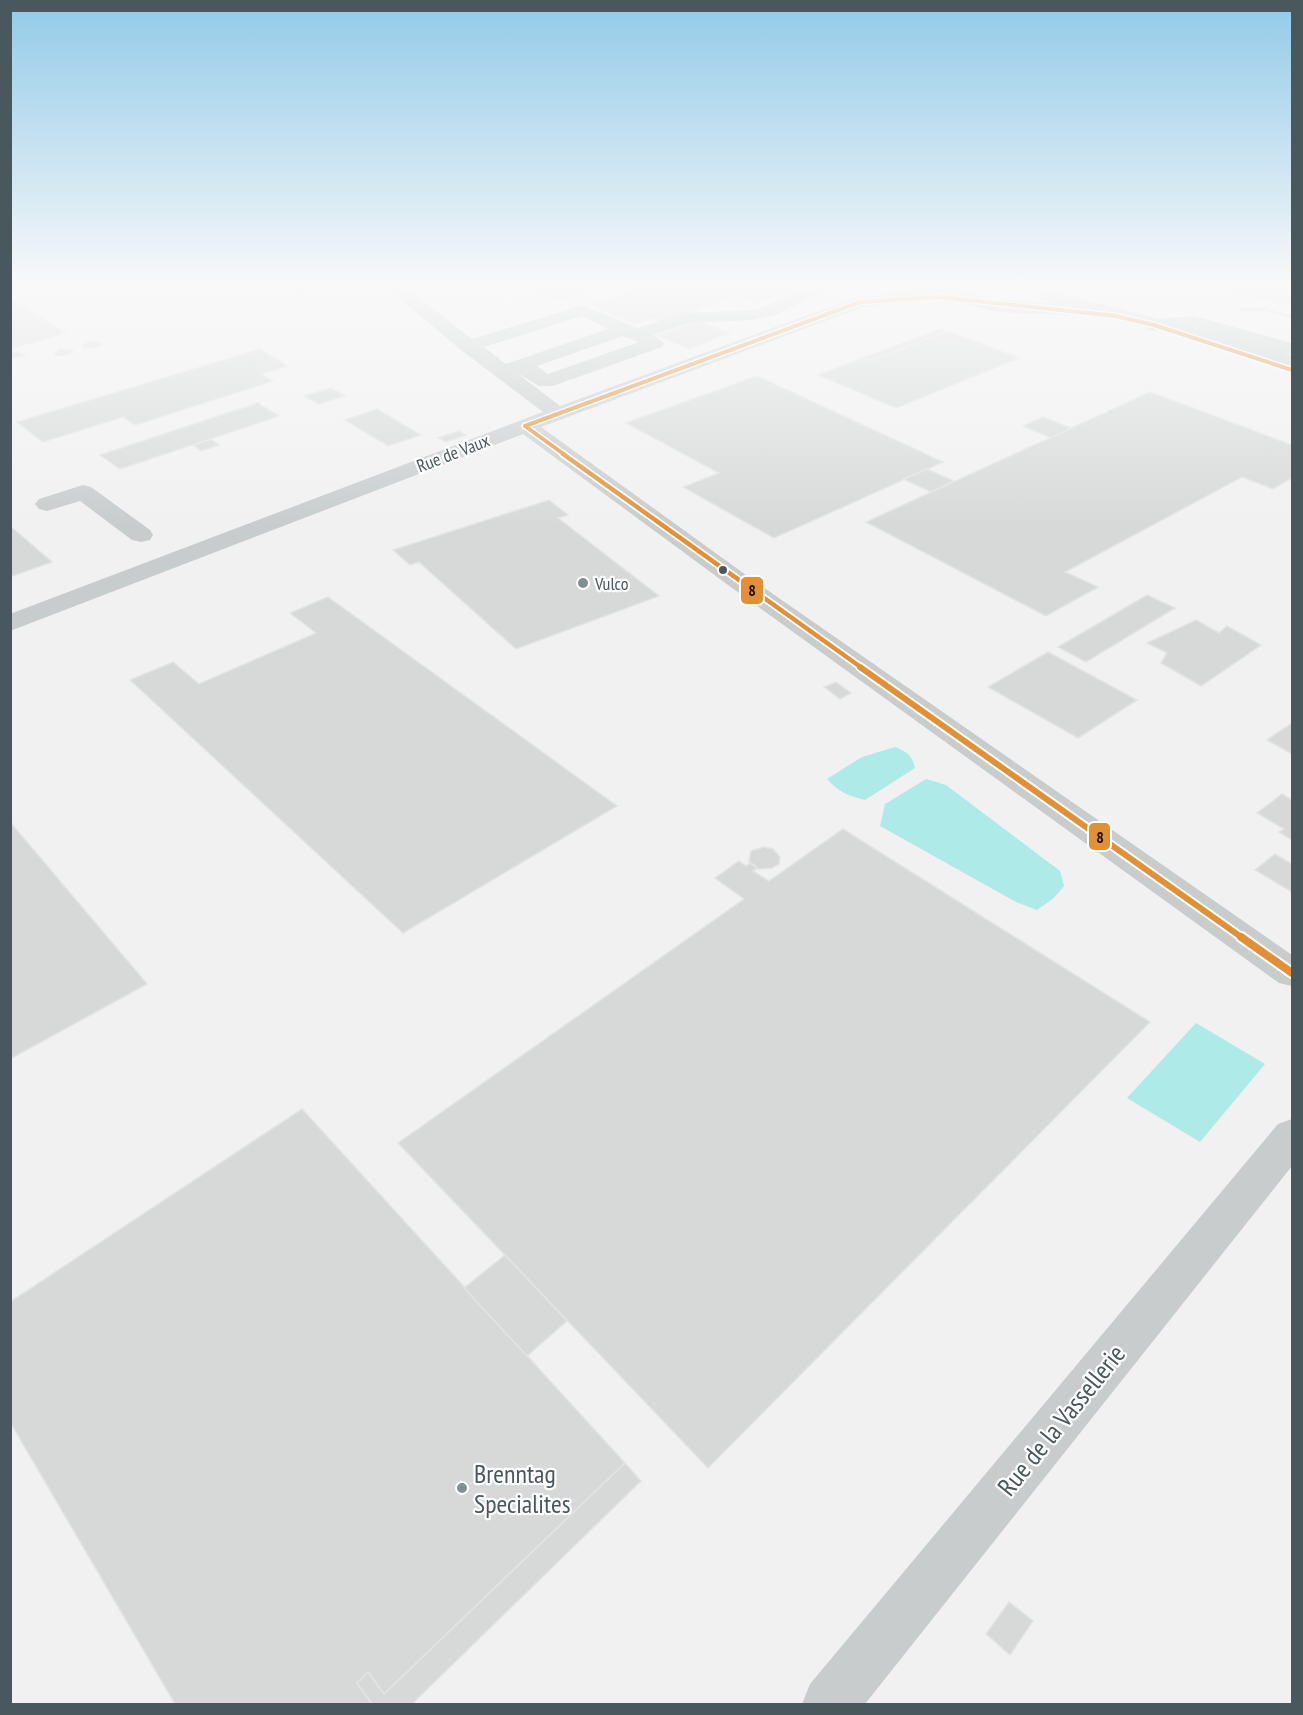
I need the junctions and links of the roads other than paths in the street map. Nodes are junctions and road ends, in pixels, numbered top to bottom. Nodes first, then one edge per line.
1 (494, 366) edge
2 (519, 366) edge
3 (523, 366) edge
4 (591, 366) edge
5 (687, 366) edge
6 (1276, 366) edge
7 (1293, 370) edge
8 (502, 372) junction
9 (558, 414) junction
10 (525, 426) junction
11 (47, 504) dead end
12 (141, 535) dead end
13 (10, 623) edge
14 (1293, 973) edge
15 (1293, 1136) edge
16 (830, 1704) edge

1 - 8 street
2 - 8 street
3 - 4 street
5 - 9 street, Rue de Vaux
6 - 7 main road
8 - 9 street
9 - 10 street, Rue de Vaux
10 - 13 street, Rue de Vaux
10 - 14 street
11 - 12 street
15 - 16 street, Rue de la Vassellerie

